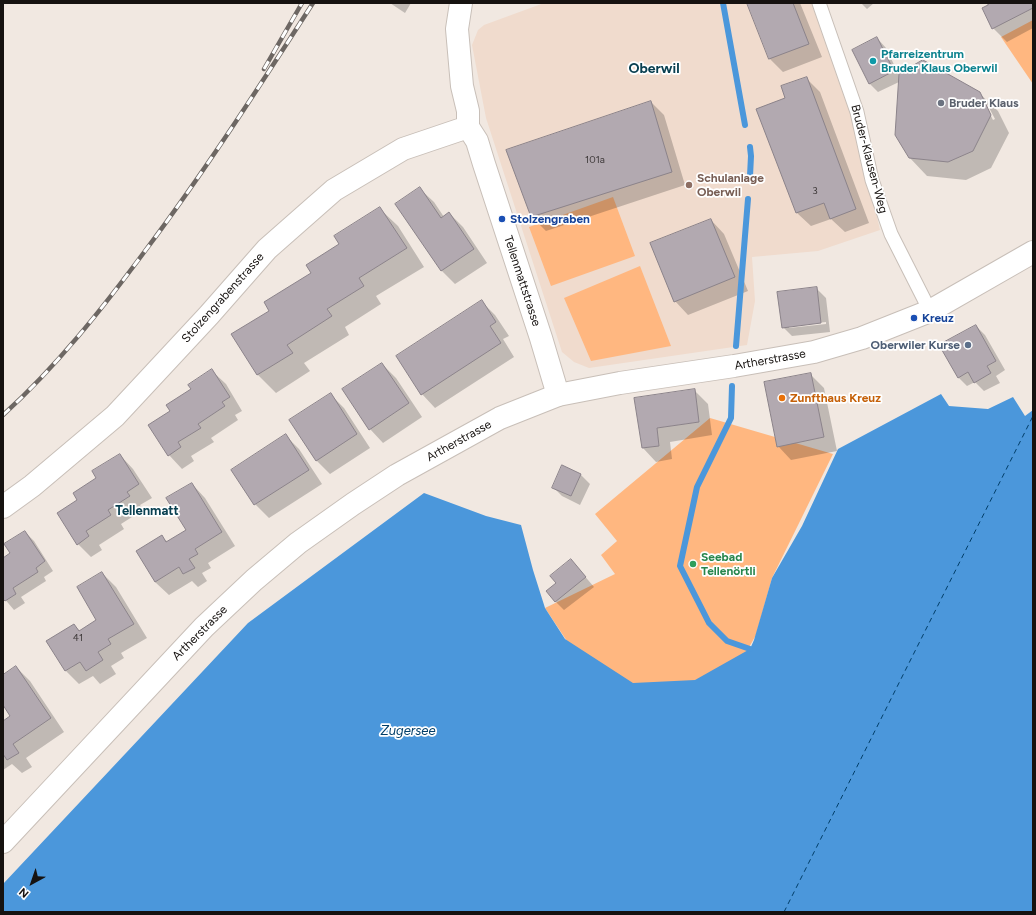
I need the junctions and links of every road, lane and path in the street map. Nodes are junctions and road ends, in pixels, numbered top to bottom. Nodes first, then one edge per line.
1 (461, 3) edge
2 (819, 3) edge
3 (468, 127) junction
4 (1033, 252) edge
5 (930, 311) junction
6 (558, 395) junction
7 (3, 507) edge
8 (3, 842) edge

1 - 3 main road, Tellenmattstrasse
2 - 5 lane, Bruder-Klausen-Weg
3 - 6 main road, Tellenmattstrasse
3 - 7 main road, Stolzengrabenstrasse
4 - 5 main road, Artherstrasse
5 - 6 main road, Artherstrasse
6 - 8 main road, Artherstrasse

